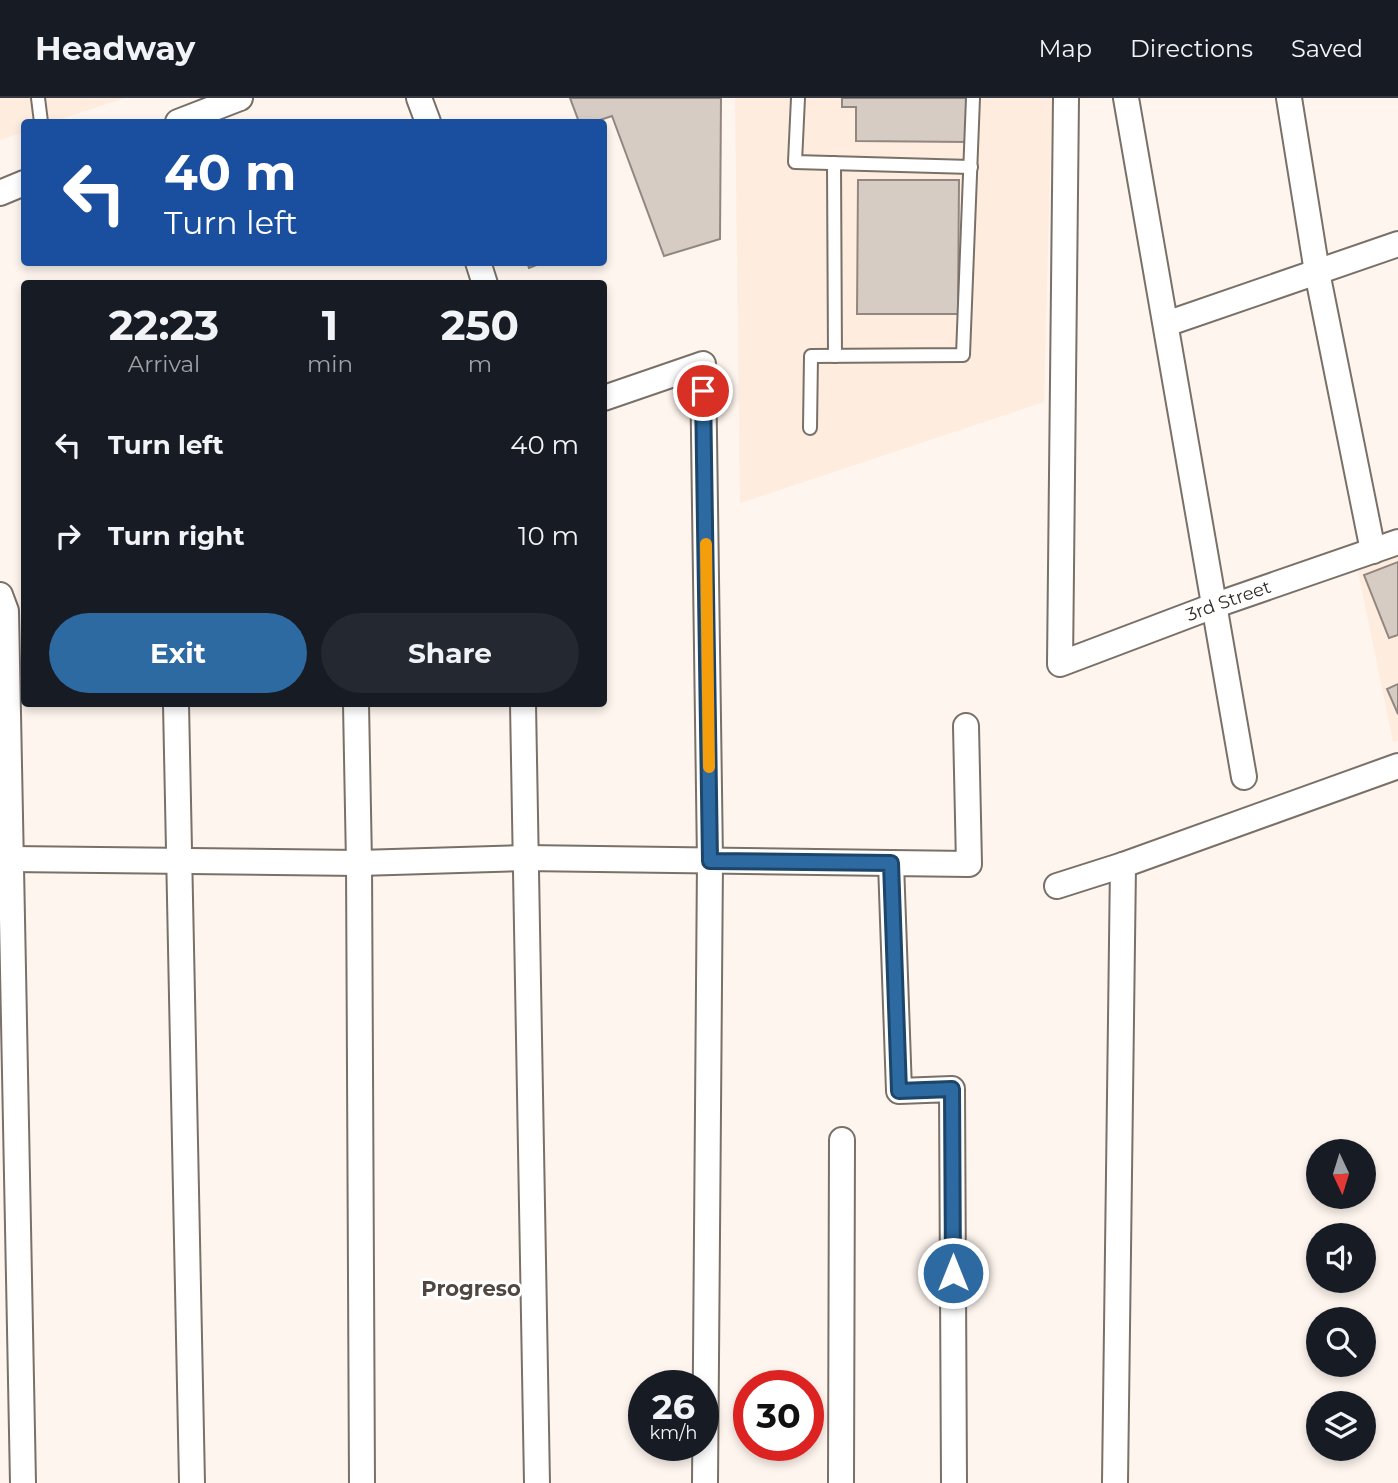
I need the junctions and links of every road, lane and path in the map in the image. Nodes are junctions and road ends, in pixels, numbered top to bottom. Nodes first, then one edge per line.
1 (38, 98) edge
2 (240, 98) edge
3 (419, 98) edge
4 (798, 98) edge
5 (973, 98) edge
6 (1066, 98) edge
7 (1126, 98) edge
8 (1289, 98) edge
9 (41, 119) edge
10 (186, 119) edge
11 (427, 119) edge
12 (834, 163) junction
13 (971, 167) junction
14 (21, 184) edge
15 (0, 193) edge
16 (1398, 244) edge
17 (1317, 272) junction
18 (1166, 324) junction
19 (835, 356) junction
20 (607, 397) edge
21 (810, 428) dead end
22 (1398, 542) edge
23 (1373, 551) junction
24 (1216, 605) junction
25 (8, 606) edge
26 (176, 707) edge
27 (356, 707) edge
28 (523, 707) edge
29 (966, 726) dead end
30 (1398, 766) edge
31 (1244, 777) dead end
32 (526, 858) junction
33 (11, 859) junction
34 (178, 860) junction
35 (710, 861) junction
36 (359, 863) junction
37 (891, 863) junction
38 (1123, 865) junction
39 (1057, 886) dead end
40 (842, 1140) dead end
41 (23, 1483) edge
42 (192, 1483) edge
43 (362, 1483) edge
44 (537, 1483) edge
45 (705, 1483) edge
46 (841, 1483) edge
47 (954, 1483) edge
48 (1115, 1483) edge

1 - 9 lane
2 - 10 street
3 - 11 street
4 - 12 lane
5 - 13 lane
6 - 24 street, 3rd Street
7 - 18 street
8 - 17 street
12 - 13 lane
12 - 19 lane
13 - 19 lane
14 - 15 street
16 - 17 street
17 - 18 street
17 - 23 street
18 - 24 street
19 - 21 lane
20 - 35 street
22 - 23 street, 3rd Street
23 - 24 street, 3rd Street
24 - 31 street
25 - 33 street
26 - 34 street
27 - 36 street
28 - 32 street
29 - 37 street
30 - 38 street
32 - 35 street
32 - 36 street
32 - 44 street
33 - 34 street
33 - 41 street
34 - 36 street
34 - 42 street
35 - 37 street
35 - 45 street
36 - 43 street
37 - 47 street
38 - 39 street
38 - 48 street
40 - 46 street

